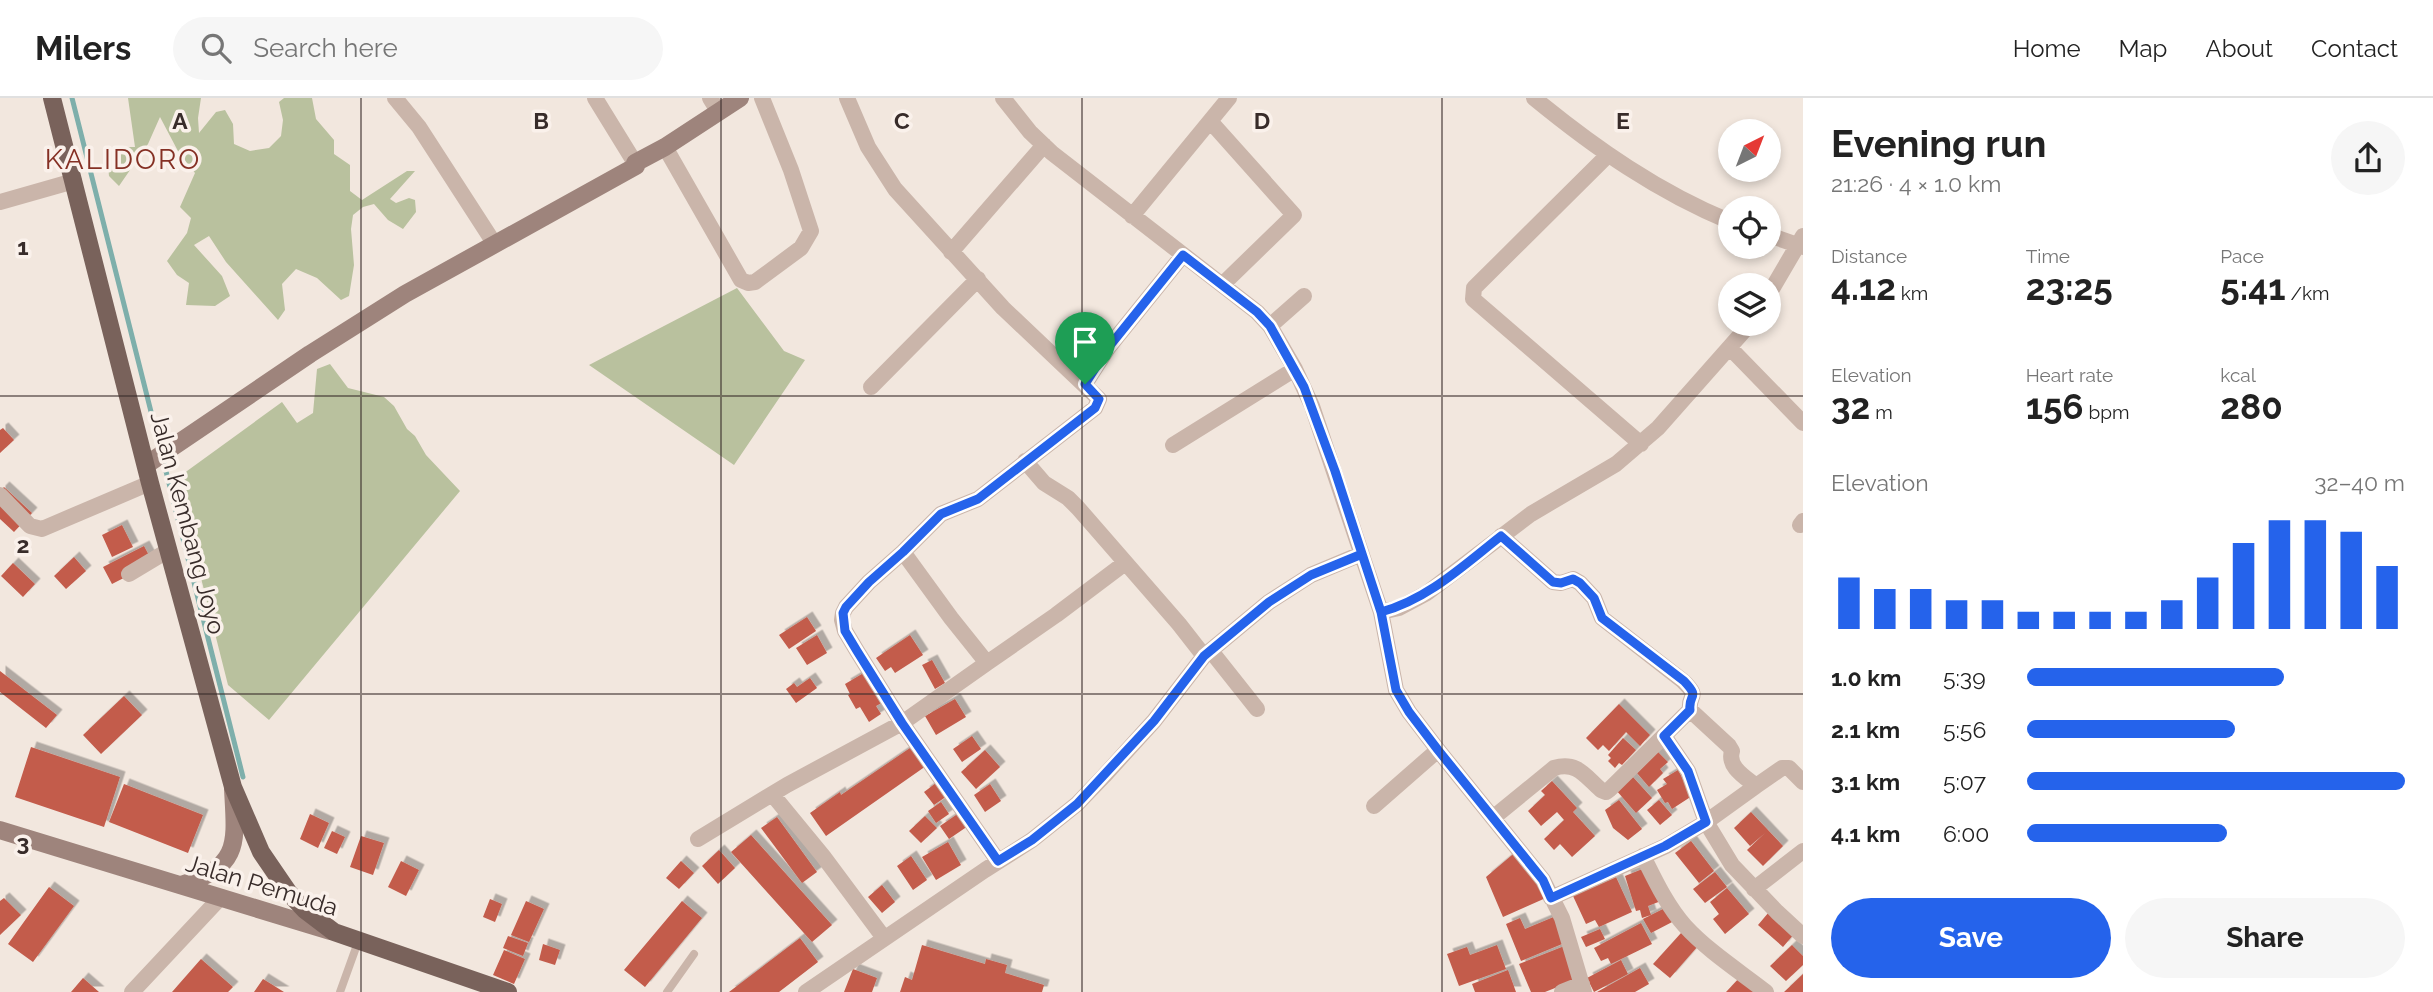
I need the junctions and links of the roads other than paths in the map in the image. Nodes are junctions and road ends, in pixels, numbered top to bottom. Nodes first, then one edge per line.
1 (52, 98) edge
2 (395, 98) edge
3 (596, 98) edge
4 (740, 98) edge
5 (762, 98) edge
6 (848, 98) edge
7 (1003, 98) edge
8 (1229, 98) edge
9 (1534, 98) edge
10 (714, 105) edge
11 (1210, 121) junction
12 (1044, 145) junction
13 (665, 147) junction
14 (1608, 155) junction
15 (635, 163) junction
16 (74, 181) junction
17 (0, 202) edge
18 (1132, 216) junction
19 (1718, 217) edge
20 (1781, 238) edge
21 (494, 243) junction
22 (1801, 243) edge
23 (951, 252) junction
24 (1183, 255) junction
25 (1781, 276) edge
26 (978, 279) junction
27 (1222, 285) junction
28 (1304, 296) dead end
29 (1270, 326) junction
30 (1740, 336) edge
31 (1730, 348) junction
32 (1295, 369) junction
33 (1085, 384) junction
34 (871, 387) dead end
35 (1803, 423) edge
36 (1173, 444) dead end
37 (1642, 444) junction
38 (1025, 461) junction
39 (150, 469) junction
40 (0, 495) edge
41 (1501, 536) junction
42 (169, 550) junction
43 (903, 552) junction
44 (1362, 554) junction
45 (1125, 563) junction
46 (129, 573) dead end
47 (1381, 612) junction
48 (1207, 653) junction
49 (987, 663) junction
50 (1257, 709) dead end
51 (1690, 710) junction
52 (902, 723) junction
53 (1664, 736) junction
54 (1438, 750) junction
55 (1803, 782) edge
56 (1756, 786) junction
57 (233, 787) junction
58 (772, 794) junction
59 (1374, 806) dead end
60 (1493, 817) junction
61 (1706, 822) junction
62 (0, 830) edge
63 (698, 839) dead end
64 (1803, 851) edge
65 (1643, 856) junction
66 (998, 861) junction
67 (181, 885) junction
68 (1754, 889) junction
69 (221, 897) junction
70 (1551, 898) junction
71 (334, 932) junction
72 (1803, 936) edge
73 (884, 939) junction
74 (358, 942) junction
75 (694, 954) dead end
76 (1583, 988) edge
77 (343, 991) edge
78 (132, 992) edge
79 (508, 992) edge
80 (667, 992) edge
81 (806, 992) edge
82 (1562, 992) edge
83 (1766, 992) edge

1 - 16 main road, Jalan Kembang Joyo
2 - 21 street
3 - 15 street
4 - 10 street
5 - 13 street
6 - 23 street
7 - 12 street
8 - 11 street
9 - 14 street
10 - 13 street
11 - 18 street
11 - 27 street
12 - 18 street
12 - 23 street
13 - 15 street
14 - 19 street
14 - 37 street
15 - 21 street
16 - 17 street
16 - 39 main road, Jalan Kembang Joyo
18 - 24 street
20 - 22 street
21 - 39 street
22 - 25 street
23 - 26 street
24 - 27 street
24 - 33 street
26 - 33 street
26 - 34 street
27 - 29 street
28 - 29 street
29 - 32 street
30 - 31 street
31 - 35 street
31 - 37 street
32 - 36 street
32 - 44 street
33 - 38 street
37 - 41 street
38 - 43 street
38 - 45 street
39 - 40 street
39 - 42 main road, Jalan Kembang Joyo
41 - 47 street
41 - 51 street
42 - 46 street
42 - 57 main road, Jalan Kembang Joyo
43 - 49 street
43 - 52 street
44 - 47 street
44 - 48 street
45 - 48 street
45 - 49 street
47 - 54 street
48 - 50 street
48 - 66 street
49 - 52 street
51 - 53 street
51 - 56 street
52 - 58 street
52 - 66 street
53 - 60 street
53 - 61 street
54 - 59 street
54 - 60 street
55 - 56 street
56 - 61 street
57 - 67 street
57 - 71 main road, Jalan Kembang Joyo
58 - 63 street
58 - 73 street
60 - 70 street
61 - 65 street
61 - 68 street
62 - 67 street, Jalan Pemuda
64 - 68 street
65 - 70 street
65 - 83 street
66 - 73 street
67 - 69 street, Jalan Pemuda
68 - 72 street
69 - 71 street, Jalan Pemuda
69 - 78 street
70 - 76 street
71 - 74 main road, Jalan Pemuda
73 - 81 street
74 - 77 lane
74 - 79 main road, Jalan Pemuda
75 - 80 lane
76 - 82 street

